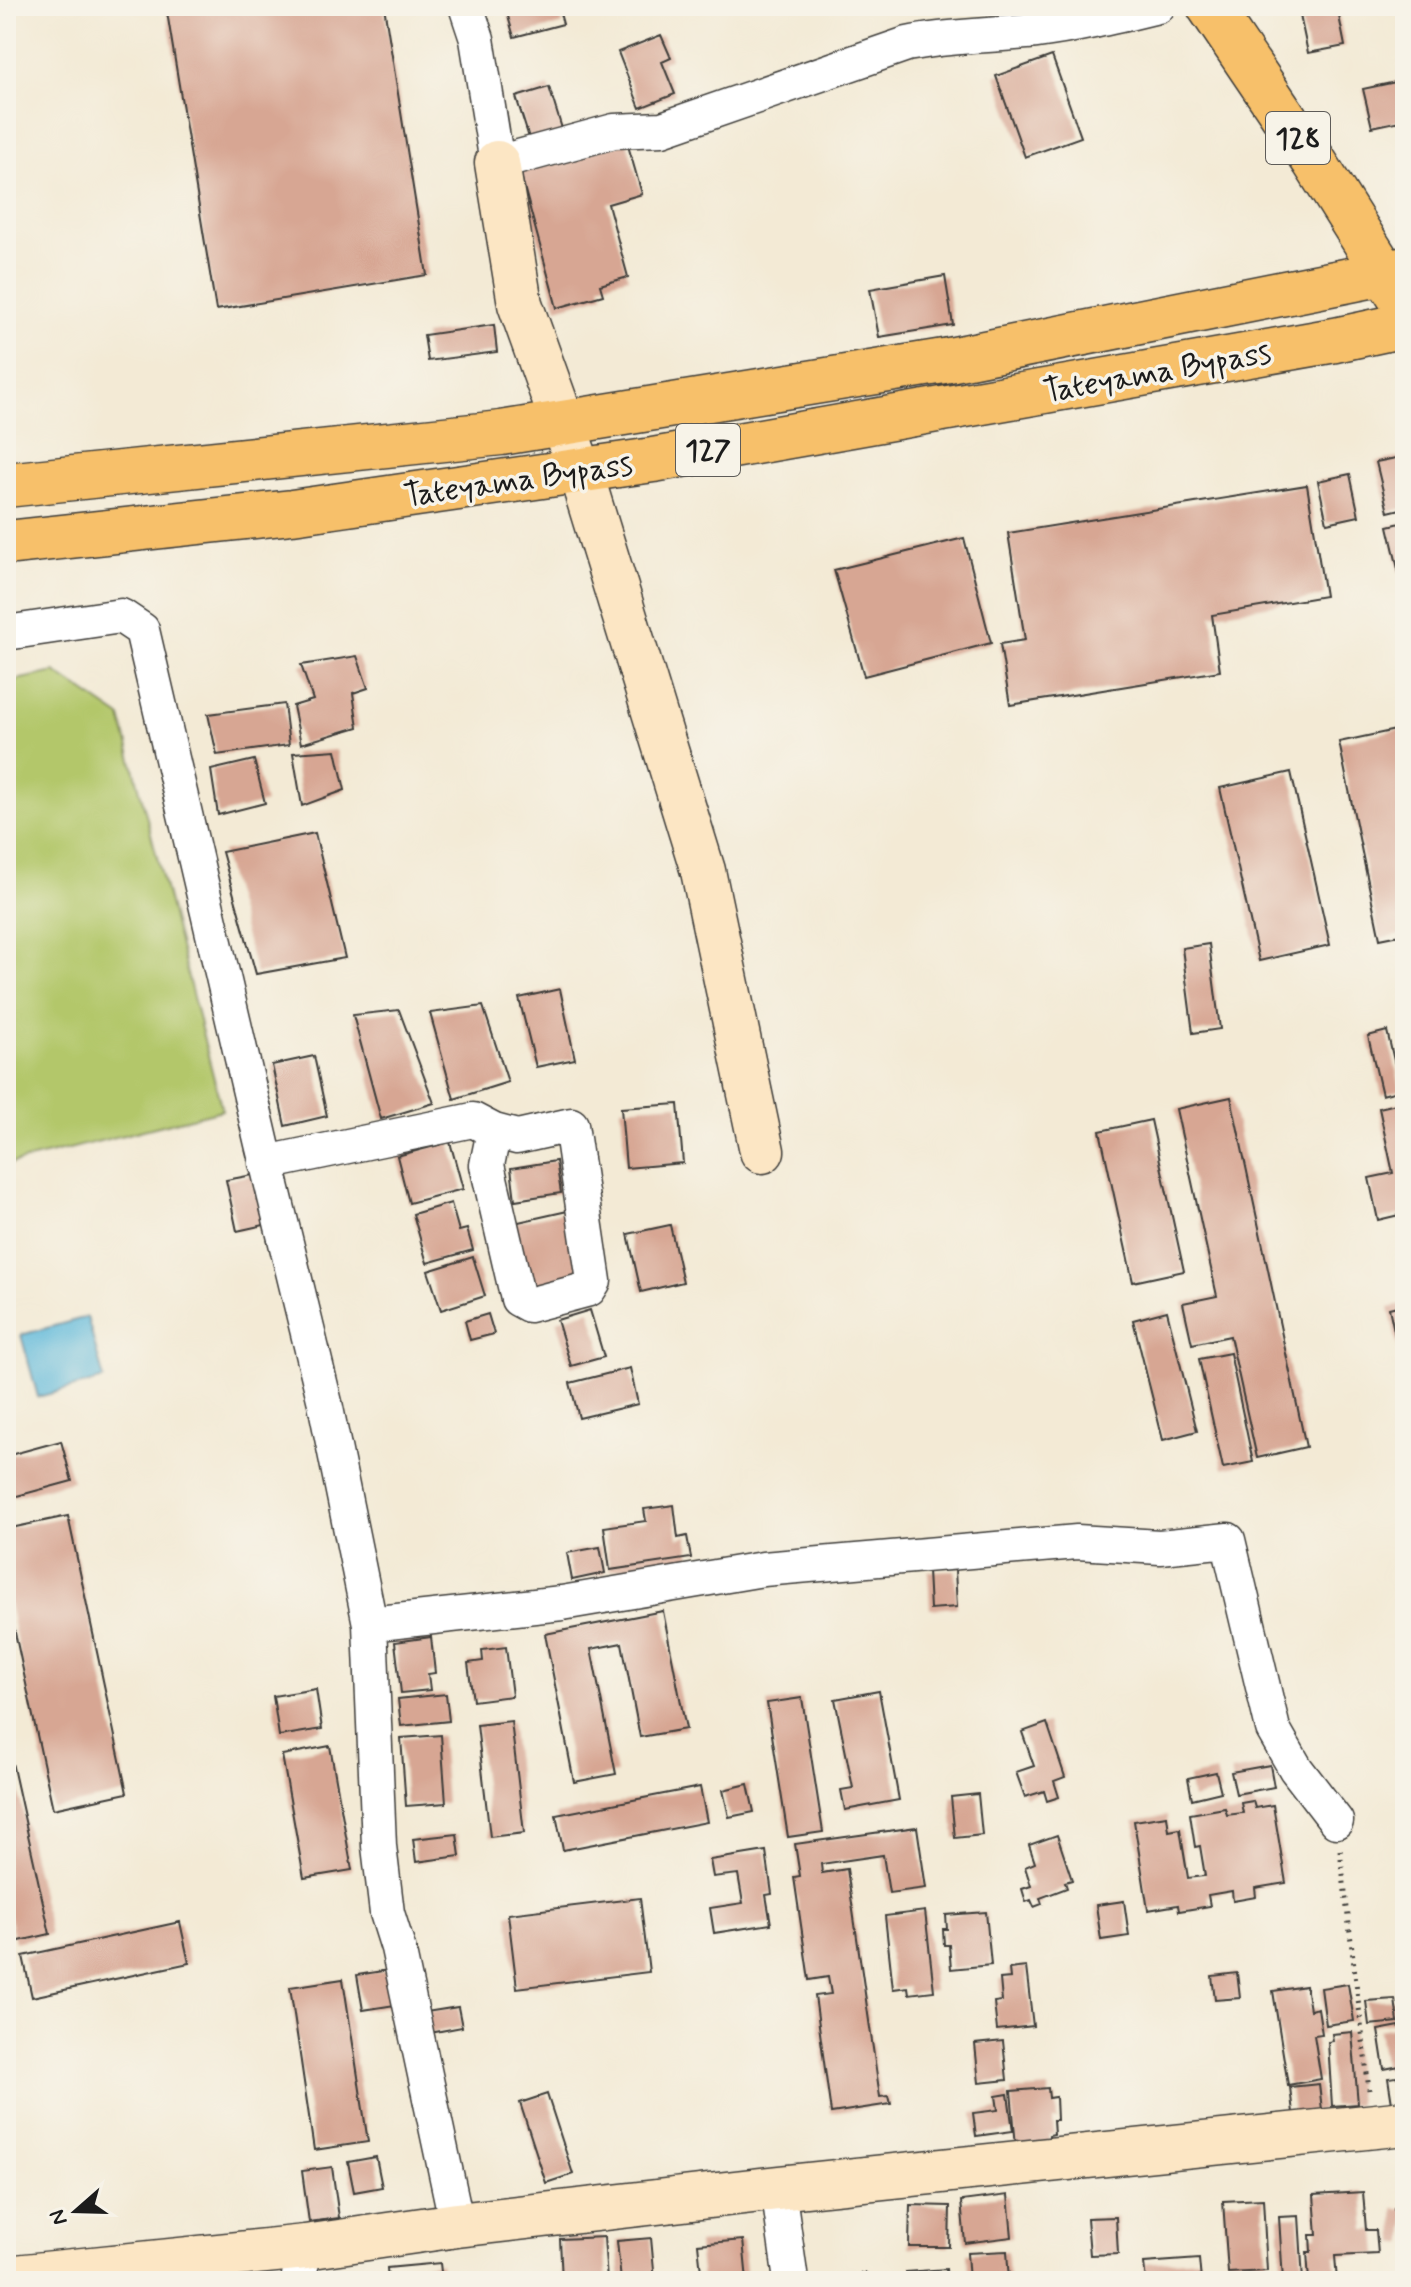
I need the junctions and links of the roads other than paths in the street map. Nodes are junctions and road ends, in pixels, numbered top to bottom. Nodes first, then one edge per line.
1 (466, 6) edge
2 (1158, 6) edge
3 (1209, 6) edge
4 (497, 163) junction
5 (1398, 282) edge
6 (1405, 325) edge
7 (563, 423) junction
8 (580, 471) junction
9 (6, 485) edge
10 (6, 543) edge
11 (6, 633) edge
12 (494, 1131) junction
13 (762, 1151) dead end
14 (266, 1163) junction
15 (370, 1624) junction
16 (1336, 1821) road end
17 (1389, 2125) edge
18 (778, 2188) junction
19 (457, 2225) junction
20 (302, 2264) edge
21 (6, 2278) edge
22 (791, 2281) edge

1 - 4 street
2 - 4 street
3 - 5 highway, 128
4 - 7 street
5 - 7 highway, Tateyama Bypass / 127
6 - 8 highway, Tateyama Bypass / 127
7 - 8 street
7 - 9 highway, Tateyama Bypass / 127
8 - 10 highway, Tateyama Bypass / 127
8 - 13 street
11 - 14 street
12 - 12 street
12 - 14 street
14 - 15 street
15 - 16 street
15 - 19 street
17 - 18 street
18 - 19 street
18 - 22 street
19 - 20 street
20 - 21 street

